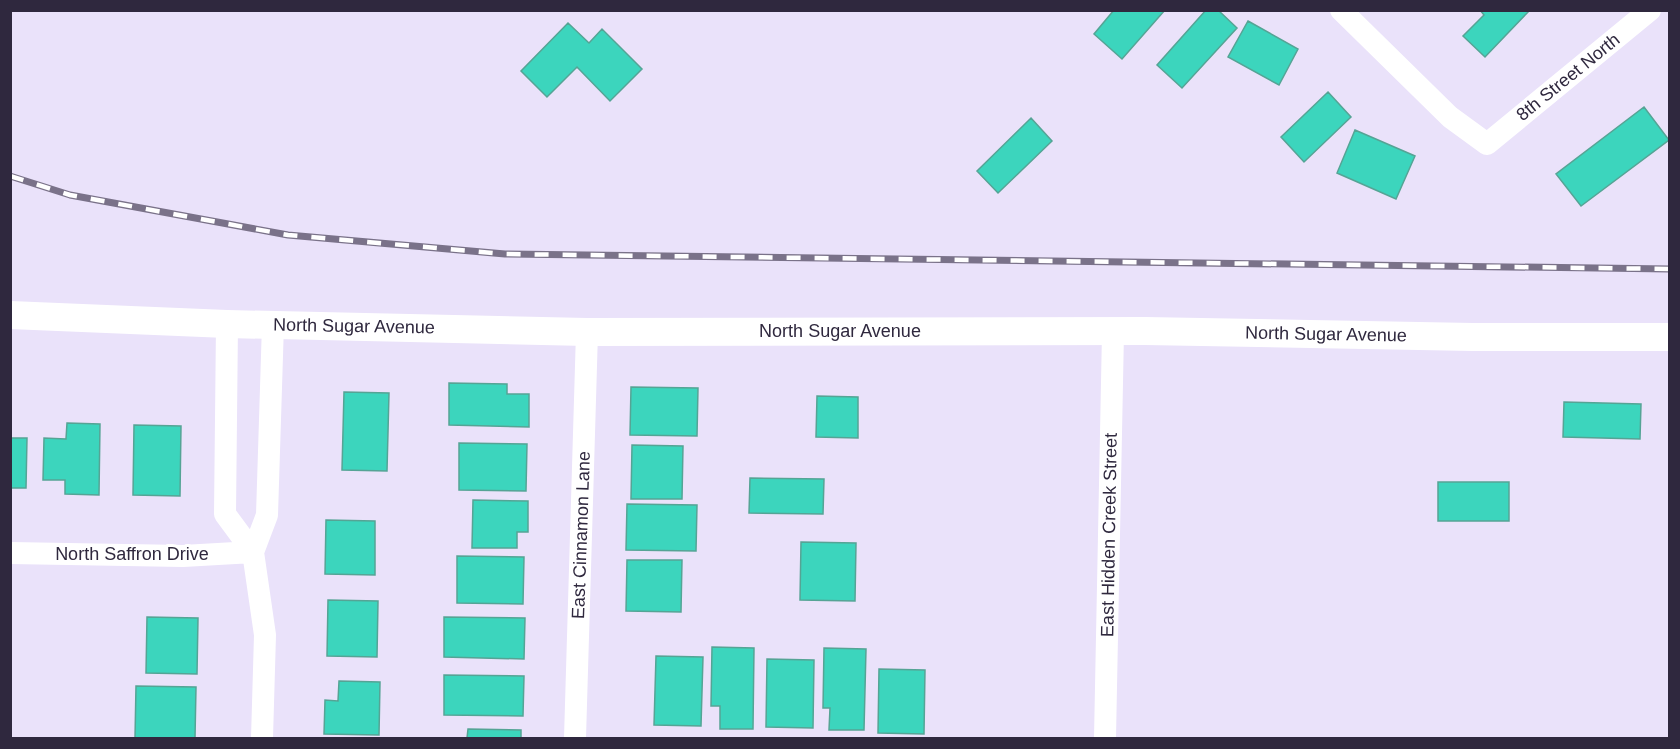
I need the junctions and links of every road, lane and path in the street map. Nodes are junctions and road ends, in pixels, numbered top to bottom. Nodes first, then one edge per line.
1 (1341, 10) edge
2 (1650, 10) edge
3 (10, 315) edge
4 (227, 324) junction
5 (273, 324) junction
6 (587, 332) junction
7 (1113, 332) junction
8 (1670, 337) edge
9 (253, 552) junction
10 (10, 553) edge
11 (262, 738) edge
12 (575, 738) edge
13 (1105, 738) edge

1 - 2 street, 8th Street North
3 - 4 street, North Sugar Avenue
4 - 5 street, North Sugar Avenue
4 - 9 street
5 - 6 street, North Sugar Avenue
5 - 9 street
6 - 7 street, North Sugar Avenue
6 - 12 street, East Cinnamon Lane
7 - 8 street, North Sugar Avenue
7 - 13 street, East Hidden Creek Street
9 - 10 street, North Saffron Drive
9 - 11 street

